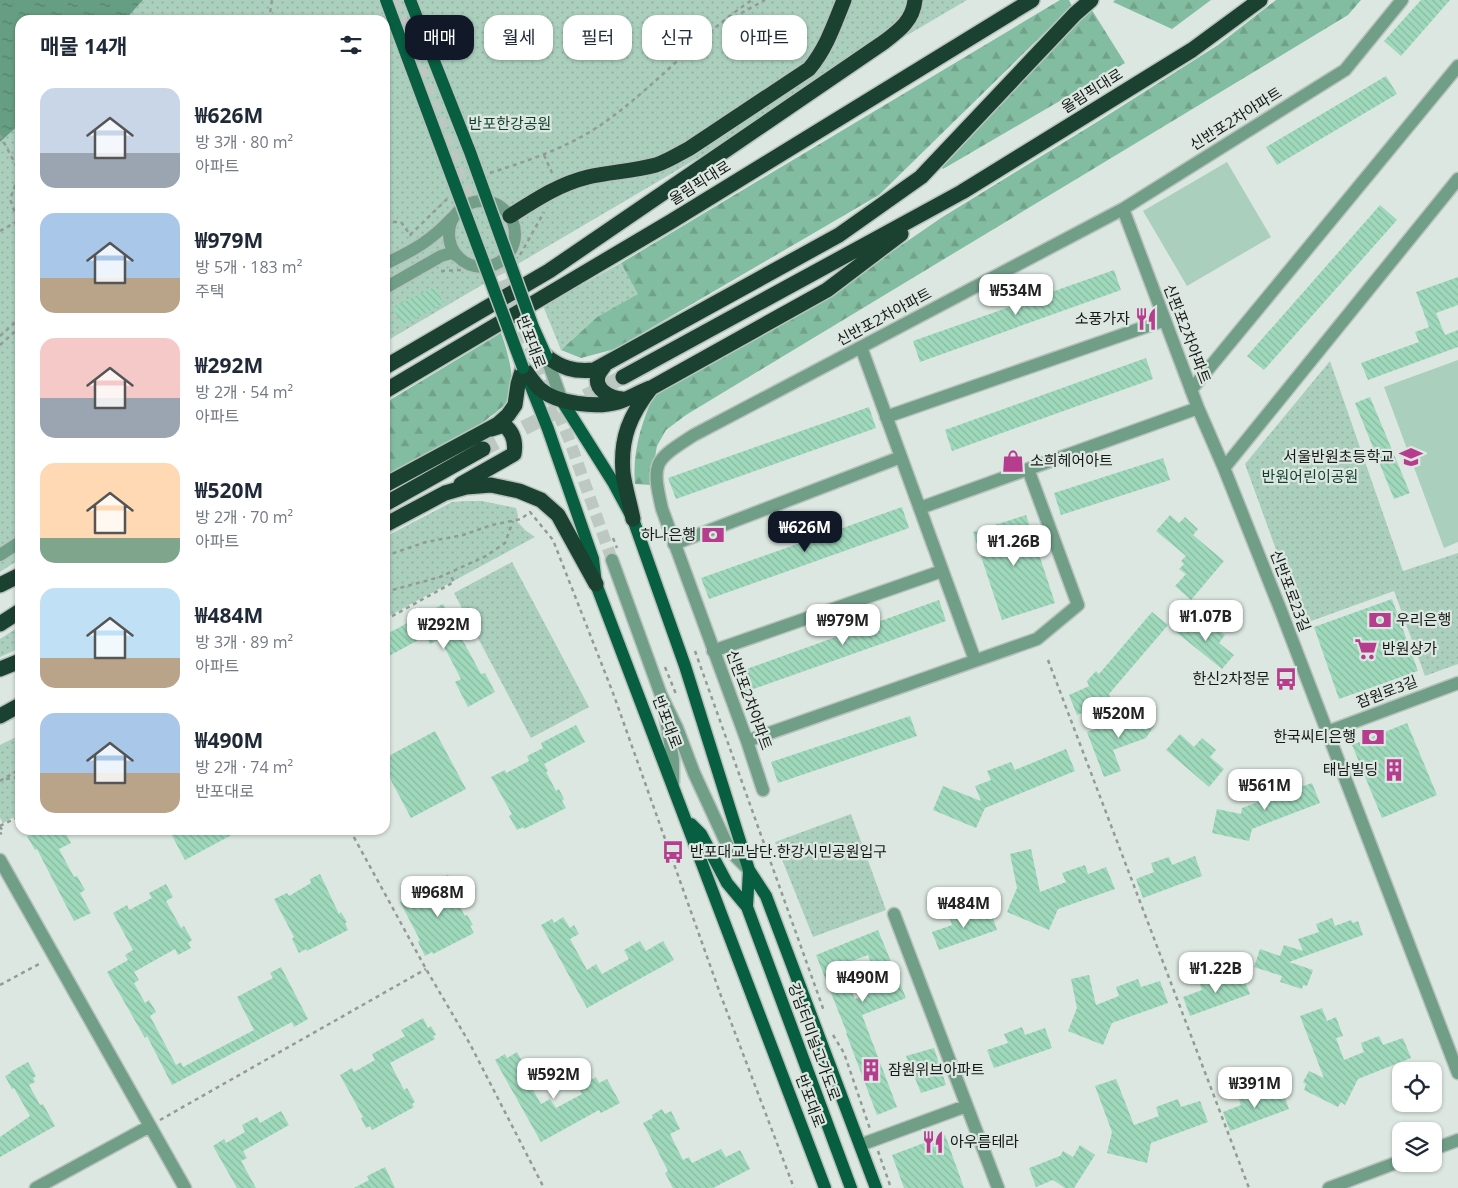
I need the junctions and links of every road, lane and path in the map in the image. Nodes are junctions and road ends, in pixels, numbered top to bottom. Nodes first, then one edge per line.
1 (272, 0) edge
2 (386, 0) edge
3 (410, 0) edge
4 (752, 0) edge
5 (765, 0) edge
6 (844, 0) edge
7 (915, 0) edge
8 (1032, 0) edge
9 (1091, 0) edge
10 (1260, 0) edge
11 (1402, 0) edge
12 (270, 15) edge
13 (731, 15) edge
14 (739, 15) edge
15 (722, 23) edge
16 (1458, 66) edge
17 (0, 135) edge
18 (544, 155) junction
19 (15, 163) edge
20 (483, 176) dead end
21 (1458, 179) edge
22 (15, 186) edge
23 (558, 188) junction
24 (449, 196) dead end
25 (943, 202) junction
26 (1123, 209) junction
27 (15, 211) edge
28 (544, 212) dead end
29 (510, 216) junction
30 (452, 218) junction
31 (390, 222) edge
32 (15, 223) edge
33 (0, 231) edge
34 (461, 259) junction
35 (517, 260) dead end
36 (390, 262) edge
37 (549, 271) junction
38 (434, 272) dead end
39 (390, 285) edge
40 (1165, 320) junction
41 (15, 322) edge
42 (15, 332) edge
43 (0, 336) edge
44 (0, 345) edge
45 (861, 347) junction
46 (546, 356) junction
47 (390, 364) edge
48 (604, 366) junction
49 (424, 368) junction
50 (523, 368) junction
51 (622, 377) tunnel mouth
52 (390, 388) edge
53 (651, 388) junction
54 (1191, 390) junction
55 (627, 399) junction
56 (562, 401) junction
57 (1198, 408) junction
58 (886, 417) junction
59 (481, 432) junction
60 (483, 450) tunnel mouth
61 (901, 458) junction
62 (1224, 468) junction
63 (1028, 469) junction
64 (390, 482) edge
65 (445, 493) junction
66 (390, 501) edge
67 (920, 508) junction
68 (633, 519) junction
69 (513, 521) junction
70 (390, 522) edge
71 (674, 544) junction
72 (15, 545) edge
73 (390, 554) edge
74 (0, 555) edge
75 (612, 560) tunnel mouth
76 (942, 571) junction
77 (449, 573) junction
78 (15, 578) edge
79 (596, 584) junction
80 (0, 585) edge
81 (390, 591) edge
82 (15, 614) edge
83 (390, 617) edge
84 (0, 624) edge
85 (694, 650) dead end
86 (713, 650) junction
87 (975, 660) junction
88 (1048, 660) dead end
89 (15, 663) edge
90 (0, 669) edge
91 (1458, 683) edge
92 (662, 695) junction
93 (15, 708) edge
94 (0, 716) edge
95 (1327, 732) junction
96 (747, 741) junction
97 (15, 773) edge
98 (15, 778) edge
99 (4, 779) junction
100 (0, 781) edge
101 (673, 783) junction
102 (763, 790) dead end
103 (15, 818) edge
104 (686, 819) junction
105 (0, 826) edge
106 (0, 834) edge
107 (353, 835) edge
108 (0, 860) edge
109 (749, 870) junction
110 (747, 907) junction
111 (894, 914) dead end
112 (38, 964) dead end
113 (426, 969) junction
114 (0, 984) edge
115 (826, 1015) dead end
116 (832, 1033) dead end
117 (1458, 1073) edge
118 (966, 1106) junction
119 (150, 1126) junction
120 (874, 1140) junction
121 (1458, 1140) edge
122 (860, 1145) junction
123 (1442, 1146) edge
124 (1392, 1164) edge
125 (36, 1188) edge
126 (185, 1188) edge
127 (544, 1188) edge
128 (794, 1188) edge
129 (825, 1188) edge
130 (851, 1188) edge
131 (876, 1188) edge
132 (891, 1188) edge
133 (998, 1188) edge
134 (1249, 1188) edge
135 (1329, 1188) edge

1 - 12 path
2 - 50 main road, 반포대로, bridge
3 - 46 main road, 반포대로, bridge
4 - 13 path
5 - 14 path
6 - 23 highway
7 - 37 highway
8 - 49 highway, 올림픽대로
9 - 48 highway
10 - 25 highway, 올림픽대로
11 - 26 street, 신반포2차아파트
15 - 18 path
16 - 54 street
17 - 19 path
18 - 20 path
18 - 23 path
21 - 62 street
22 - 27 path
23 - 29 highway
24 - 31 path
25 - 51 highway, 올림픽대로
25 - 53 highway
26 - 40 street, 신판포2차아파트
26 - 45 street, 신반포2차아파트
28 - 35 path
29 - 30 street
29 - 34 street
30 - 34 street
30 - 36 street
32 - 33 path
34 - 38 path
34 - 39 street
37 - 47 highway
37 - 49 highway
40 - 54 street, 신판포2차아파트
40 - 58 street
41 - 43 path
42 - 44 path
45 - 58 street
45 - 71 street, 신반포2차아파트
46 - 48 highway
46 - 56 street, 반포대로
48 - 55 highway
49 - 52 highway, 올림픽대로
50 - 56 highway
50 - 59 highway
50 - 79 main road, 반포대로
53 - 55 highway
53 - 68 highway
54 - 57 street, 신판포2차아파트
55 - 56 highway
56 - 68 main road, 반포대로
57 - 62 street, 신판포2차아파트
57 - 63 street
58 - 61 street
59 - 64 highway
59 - 65 highway
60 - 66 highway
61 - 67 street
61 - 71 street
62 - 95 street, 신반포로23길
63 - 67 street
63 - 87 street
65 - 70 highway
65 - 79 highway
67 - 76 street
68 - 109 main road, 반포대로
69 - 73 path
69 - 77 path
69 - 128 path
71 - 86 street, 신반포2차아파트
72 - 74 street
75 - 92 street, 반포대로
76 - 86 street
76 - 87 street
77 - 81 path
77 - 83 path
78 - 80 highway
79 - 101 main road, 반포대로
82 - 84 highway
85 - 115 path
86 - 96 street, 신반포2차아파트
87 - 96 street
88 - 134 path
89 - 90 highway
91 - 95 street, 잠원로3길
92 - 101 street
92 - 109 street
93 - 94 highway
95 - 117 street, 신반포로23길
96 - 102 street, 신반포2차아파트
97 - 99 path
98 - 99 path
99 - 100 path
101 - 104 main road, 반포대로
103 - 105 path
104 - 110 main road
104 - 129 main road, 반포대로
105 - 106 path
107 - 113 path
108 - 119 street
109 - 110 main road
109 - 122 main road, 반포대로
110 - 130 main road, 강남터미널고가도로
111 - 118 street
112 - 114 path
113 - 119 path
113 - 127 path
116 - 120 path
118 - 120 street
118 - 133 street
119 - 125 street
119 - 126 street
120 - 122 street
120 - 132 path
121 - 123 street
122 - 131 main road, 반포대로
124 - 135 street

